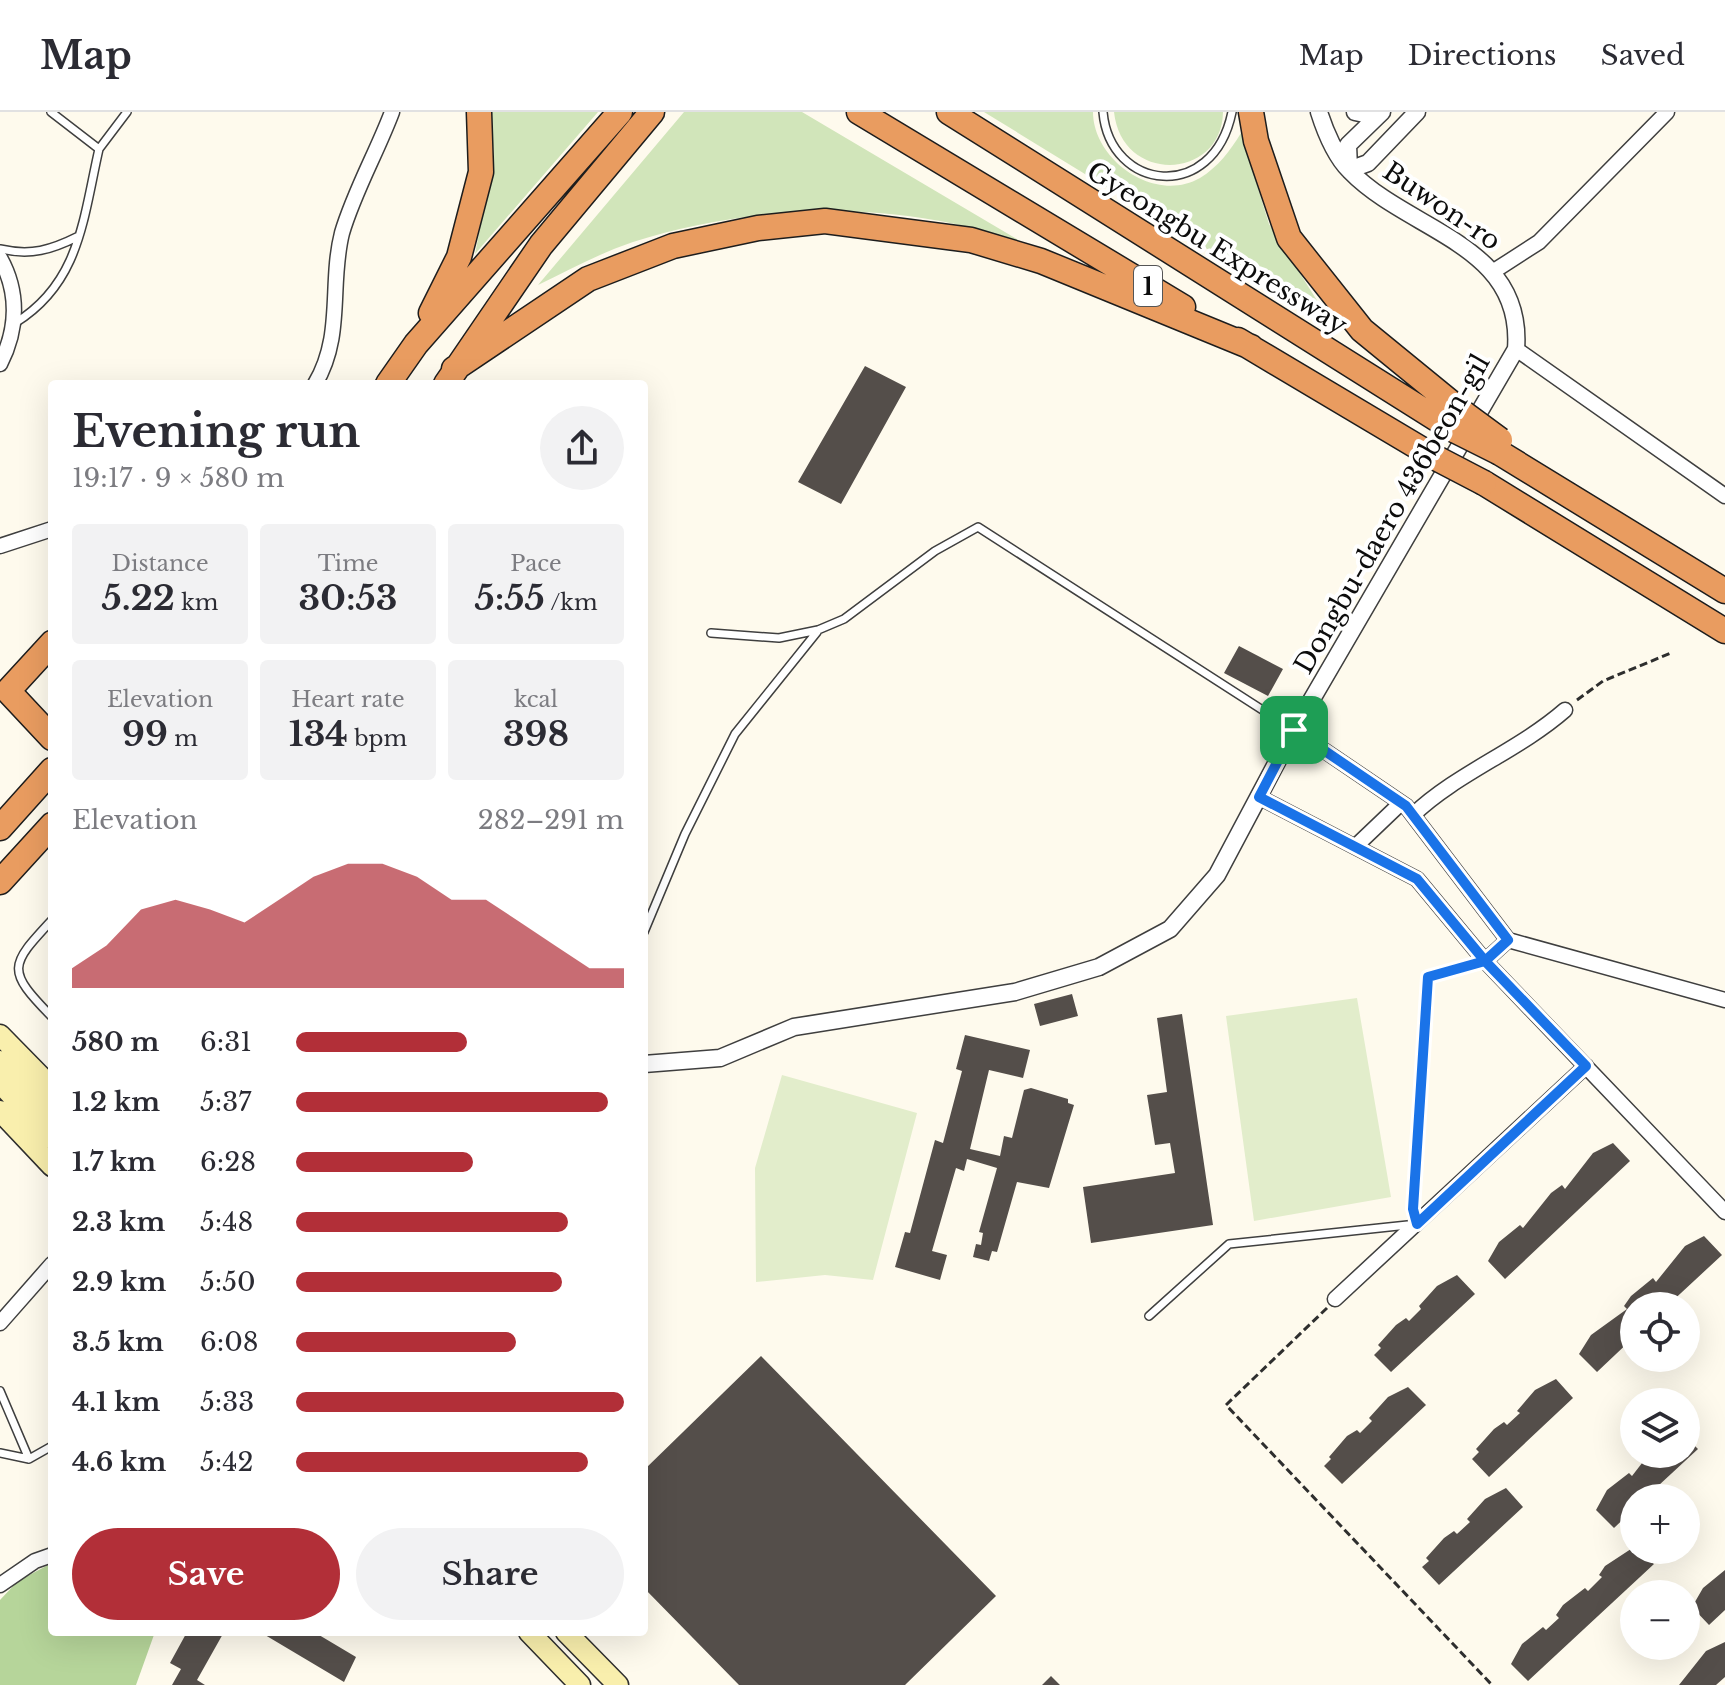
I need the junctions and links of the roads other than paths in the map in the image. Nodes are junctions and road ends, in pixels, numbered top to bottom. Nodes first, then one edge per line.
1 (51, 112) edge
2 (127, 112) edge
3 (392, 112) edge
4 (479, 112) edge
5 (620, 112) edge
6 (652, 112) edge
7 (859, 112) edge
8 (949, 112) edge
9 (1103, 112) edge
10 (1232, 112) edge
11 (1251, 112) edge
12 (1319, 112) edge
13 (1355, 112) edge
14 (1376, 112) edge
15 (1382, 112) edge
16 (1417, 112) edge
17 (1667, 112) edge
18 (99, 149) junction
19 (1349, 170) junction
20 (79, 236) junction
21 (0, 249) edge
22 (0, 258) edge
23 (1494, 271) junction
24 (15, 323) junction
25 (416, 344) junction
26 (1251, 347) junction
27 (1516, 349) junction
28 (0, 364) edge
29 (450, 377) edge
30 (317, 380) edge
31 (391, 380) edge
32 (1461, 423) junction
33 (1725, 496) edge
34 (48, 530) edge
35 (0, 546) edge
36 (1725, 591) edge
37 (818, 630) junction
38 (1725, 631) edge
39 (711, 633) dead end
40 (48, 647) edge
41 (1565, 710) road end
42 (1294, 730) junction
43 (48, 734) edge
44 (48, 774) edge
45 (1259, 797) junction
46 (1401, 803) junction
47 (1413, 815) junction
48 (0, 828) edge
49 (48, 829) edge
50 (1357, 845) junction
51 (0, 882) edge
52 (648, 922) edge
53 (48, 924) edge
54 (1508, 940) junction
55 (1485, 961) junction
56 (1725, 1000) edge
57 (48, 1013) edge
58 (0, 1035) edge
59 (0, 1061) edge
60 (648, 1064) edge
61 (1586, 1066) junction
62 (0, 1083) edge
63 (48, 1084) edge
64 (48, 1110) edge
65 (0, 1111) edge
66 (48, 1134) edge
67 (48, 1162) edge
68 (1725, 1212) edge
69 (1417, 1224) junction
70 (48, 1269) edge
71 (1335, 1299) road end
72 (1149, 1316) dead end
73 (0, 1323) edge
74 (0, 1391) edge
75 (48, 1448) edge
76 (0, 1453) edge
77 (29, 1459) junction
78 (48, 1556) edge
79 (0, 1585) edge
80 (533, 1636) edge
81 (570, 1636) edge
82 (580, 1685) edge
83 (618, 1685) edge

1 - 18 lane
2 - 18 lane
3 - 30 street
4 - 25 highway
5 - 25 highway
6 - 29 highway
7 - 26 highway, 1
8 - 32 highway, Gyeongbu Expressway / 1
9 - 10 lane
11 - 32 highway
12 - 19 street, Buwon-ro
13 - 14 street
15 - 19 street
16 - 19 street
17 - 23 street
18 - 20 lane
19 - 23 street, Buwon-ro
20 - 21 lane
20 - 24 lane
22 - 24 street
23 - 27 street, Buwon-ro
24 - 28 street
25 - 31 highway
26 - 29 highway
26 - 38 highway, 1, bridge
27 - 33 street
27 - 42 street, Dongbu-daero 436beon-gil
32 - 36 highway, bridge
34 - 35 street
37 - 39 lane
37 - 42 lane
37 - 52 lane
40 - 43 highway
41 - 47 street
42 - 45 street, Dongbu-daero 436beon-gil
42 - 46 street
44 - 48 highway
45 - 50 street
45 - 60 street, Dongbu-daero 436beon-gil
46 - 47 street
46 - 50 street
47 - 54 street
49 - 51 highway
50 - 55 street
53 - 57 lane
54 - 55 street
54 - 56 street
55 - 61 street
55 - 69 lane
58 - 63 main road
59 - 64 main road
61 - 68 street
61 - 69 street
62 - 66 main road
65 - 67 main road
69 - 71 street
69 - 72 lane
70 - 73 street
74 - 77 lane
75 - 77 lane
76 - 77 lane
78 - 79 street
80 - 82 main road
81 - 83 main road

